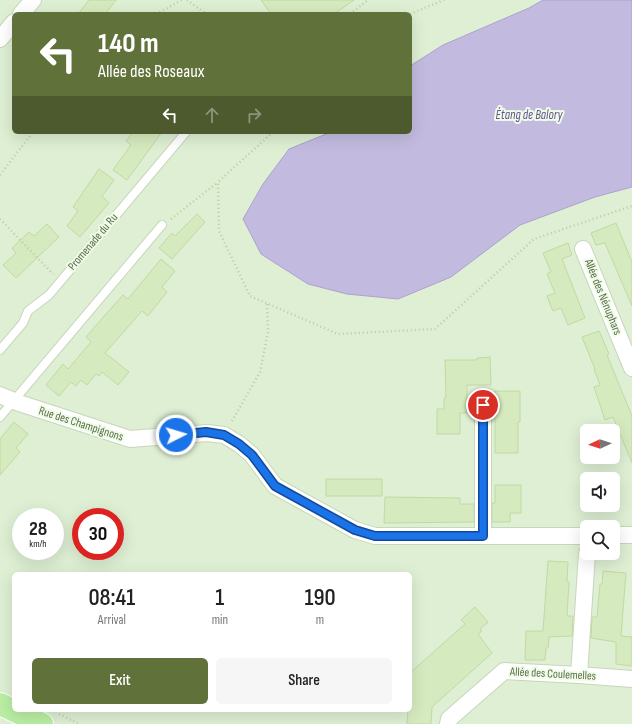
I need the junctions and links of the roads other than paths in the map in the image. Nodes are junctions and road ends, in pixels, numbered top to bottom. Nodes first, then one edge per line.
1 (32, 0) edge
2 (23, 12) edge
3 (12, 24) edge
4 (0, 39) edge
5 (184, 134) edge
6 (162, 225) road end
7 (583, 249) dead end
8 (0, 350) edge
9 (632, 368) edge
10 (7, 398) edge
11 (483, 405) dead end
12 (0, 417) edge
13 (632, 535) edge
14 (483, 536) junction
15 (620, 536) edge
16 (580, 539) edge
17 (587, 560) edge
18 (579, 675) junction
19 (632, 679) edge
20 (0, 704) edge
21 (12, 708) edge
22 (27, 712) edge
23 (50, 719) edge
24 (448, 724) edge

1 - 2 street
3 - 4 street
5 - 8 lane, Promenade du Ru
6 - 10 lane
7 - 9 street, Allée des Nénuphars
10 - 12 lane
10 - 14 street, Rue des Champignons
11 - 14 street
13 - 15 street
14 - 16 street, Rue des Champignons
17 - 18 street
18 - 19 street, Allée des Coulemelles
18 - 24 street, Allée des Coulemelles
20 - 21 main road
22 - 23 main road

